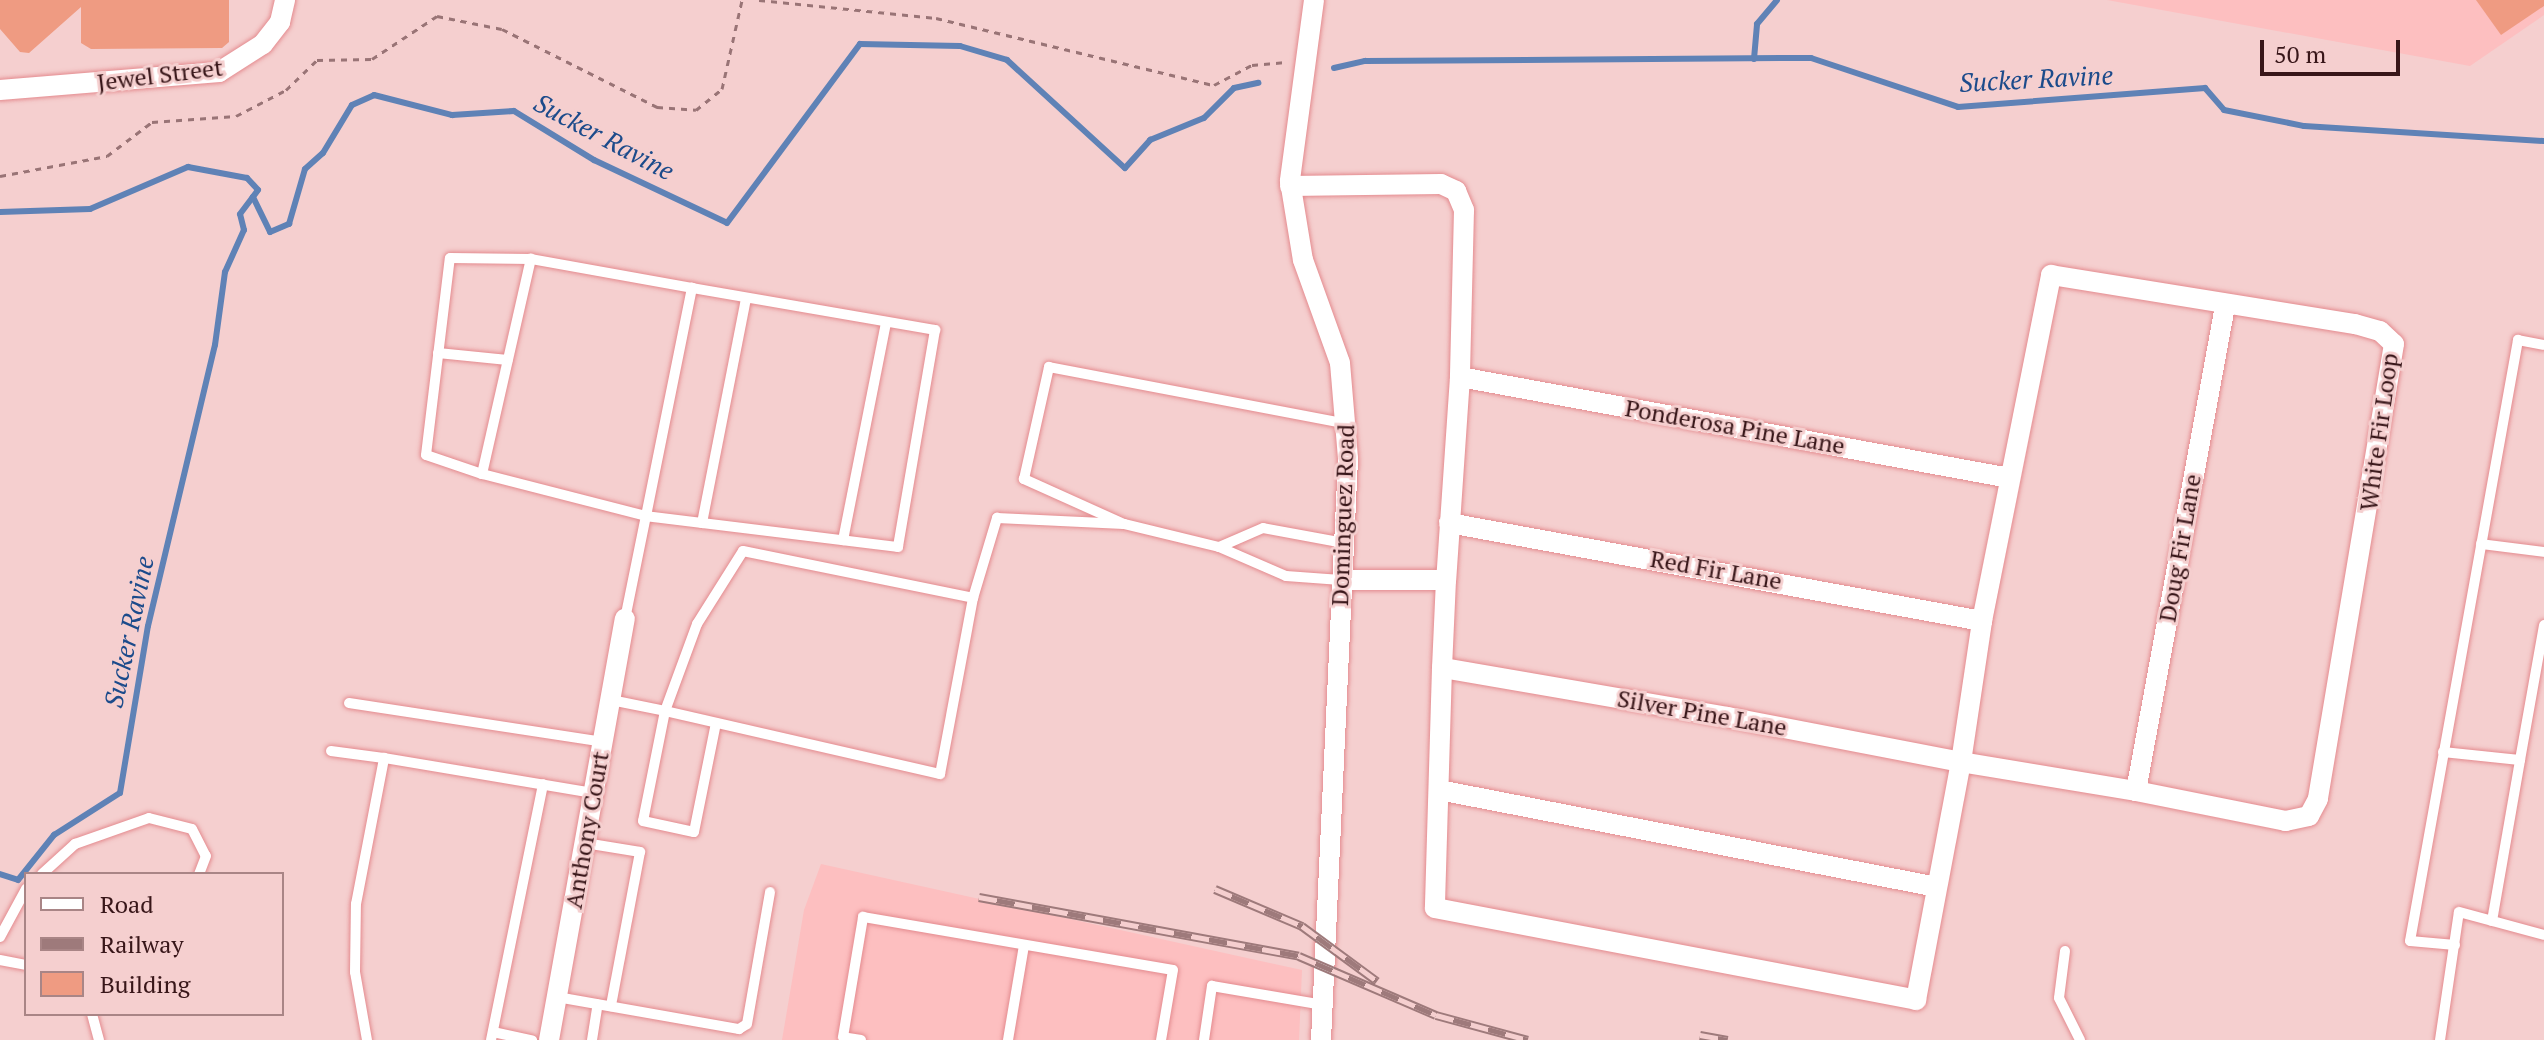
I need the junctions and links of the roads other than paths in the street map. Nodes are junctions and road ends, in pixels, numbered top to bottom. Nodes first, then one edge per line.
1 (285, 0) edge
2 (1314, 0) edge
3 (0, 90) edge
4 (1290, 186) junction
5 (531, 259) junction
6 (692, 288) junction
7 (746, 298) junction
8 (2225, 305) junction
9 (886, 322) junction
10 (2544, 345) edge
11 (438, 353) junction
12 (508, 360) junction
13 (1460, 377) junction
14 (1348, 424) junction
15 (482, 474) junction
16 (2010, 478) junction
17 (646, 516) junction
18 (702, 523) junction
19 (1449, 523) junction
20 (1124, 524) junction
21 (843, 540) junction
22 (1344, 543) junction
23 (2481, 544) junction
24 (1219, 547) junction
25 (2544, 552) edge
26 (1341, 580) junction
27 (1446, 580) junction
28 (973, 598) junction
29 (625, 619) joint
30 (1982, 621) junction
31 (2544, 625) edge
32 (1442, 668) junction
33 (611, 700) junction
34 (349, 703) dead end
35 (665, 711) junction
36 (716, 723) junction
37 (603, 742) junction
38 (331, 751) dead end
39 (2443, 752) junction
40 (384, 758) junction
41 (2520, 760) junction
42 (1961, 762) junction
43 (543, 784) junction
44 (1439, 790) junction
45 (2136, 791) junction
46 (594, 793) junction
47 (585, 843) junction
48 (44, 872) edge
49 (200, 872) edge
50 (1937, 887) junction
51 (770, 892) dead end
52 (24, 893) edge
53 (2492, 921) junction
54 (2544, 935) edge
55 (0, 937) edge
56 (1024, 945) junction
57 (2455, 945) junction
58 (2065, 951) dead end
59 (0, 960) edge
60 (24, 965) edge
61 (557, 997) junction
62 (598, 1004) junction
63 (1323, 1005) junction
64 (611, 1006) junction
65 (93, 1016) edge
66 (492, 1036) edge
67 (99, 1040) edge
68 (367, 1040) edge
69 (532, 1040) edge
70 (549, 1040) edge
71 (592, 1040) edge
72 (861, 1040) edge
73 (1008, 1040) edge
74 (1161, 1040) edge
75 (1204, 1040) edge
76 (1321, 1040) edge
77 (2080, 1040) edge
78 (2440, 1040) edge

1 - 3 street, Jewel Street
2 - 4 street, Dominguez Road
4 - 13 street
4 - 14 street, Dominguez Road
5 - 6 lane
5 - 11 lane
5 - 12 lane
6 - 7 lane
6 - 17 lane
7 - 9 lane
7 - 18 lane
8 - 16 street, White Fir Loop
8 - 45 street, Doug Fir Lane
8 - 45 street, White Fir Loop
9 - 21 lane
9 - 21 lane
10 - 23 lane
11 - 12 lane
11 - 15 lane
12 - 15 lane
13 - 16 street, Ponderosa Pine Lane
13 - 19 street
14 - 20 lane
14 - 22 street, Dominguez Road
15 - 17 lane
16 - 30 street, White Fir Loop
17 - 18 lane
17 - 29 lane
18 - 21 lane
19 - 27 street
19 - 30 street, Red Fir Lane
20 - 24 lane
20 - 28 lane
22 - 24 lane
22 - 26 street, Dominguez Road
23 - 25 lane
23 - 39 lane
24 - 26 lane
26 - 27 street
26 - 63 street, Dominguez Road
27 - 32 street
28 - 35 lane
28 - 36 lane
29 - 33 street, Anthony Court
30 - 42 street, White Fir Loop
31 - 41 lane
32 - 42 street, Silver Pine Lane
32 - 44 street
33 - 35 lane
33 - 37 street, Anthony Court
34 - 37 lane
35 - 36 lane
35 - 36 lane
37 - 46 street, Anthony Court
38 - 40 lane
39 - 41 lane
39 - 57 lane
40 - 43 lane
40 - 68 lane
41 - 53 lane
42 - 45 street, White Fir Loop
42 - 50 street
43 - 46 lane
43 - 66 lane
44 - 50 street
44 - 50 street
46 - 47 street, Anthony Court
47 - 61 street, Anthony Court
47 - 64 lane
48 - 49 lane
51 - 64 lane
52 - 55 lane
53 - 54 lane
53 - 57 lane
56 - 72 lane
56 - 73 lane
56 - 74 lane
57 - 78 lane
58 - 77 lane
59 - 60 lane
61 - 62 lane
61 - 70 street, Anthony Court
62 - 64 lane
62 - 71 lane
63 - 75 lane
63 - 76 street, Dominguez Road
65 - 67 lane
66 - 69 lane

